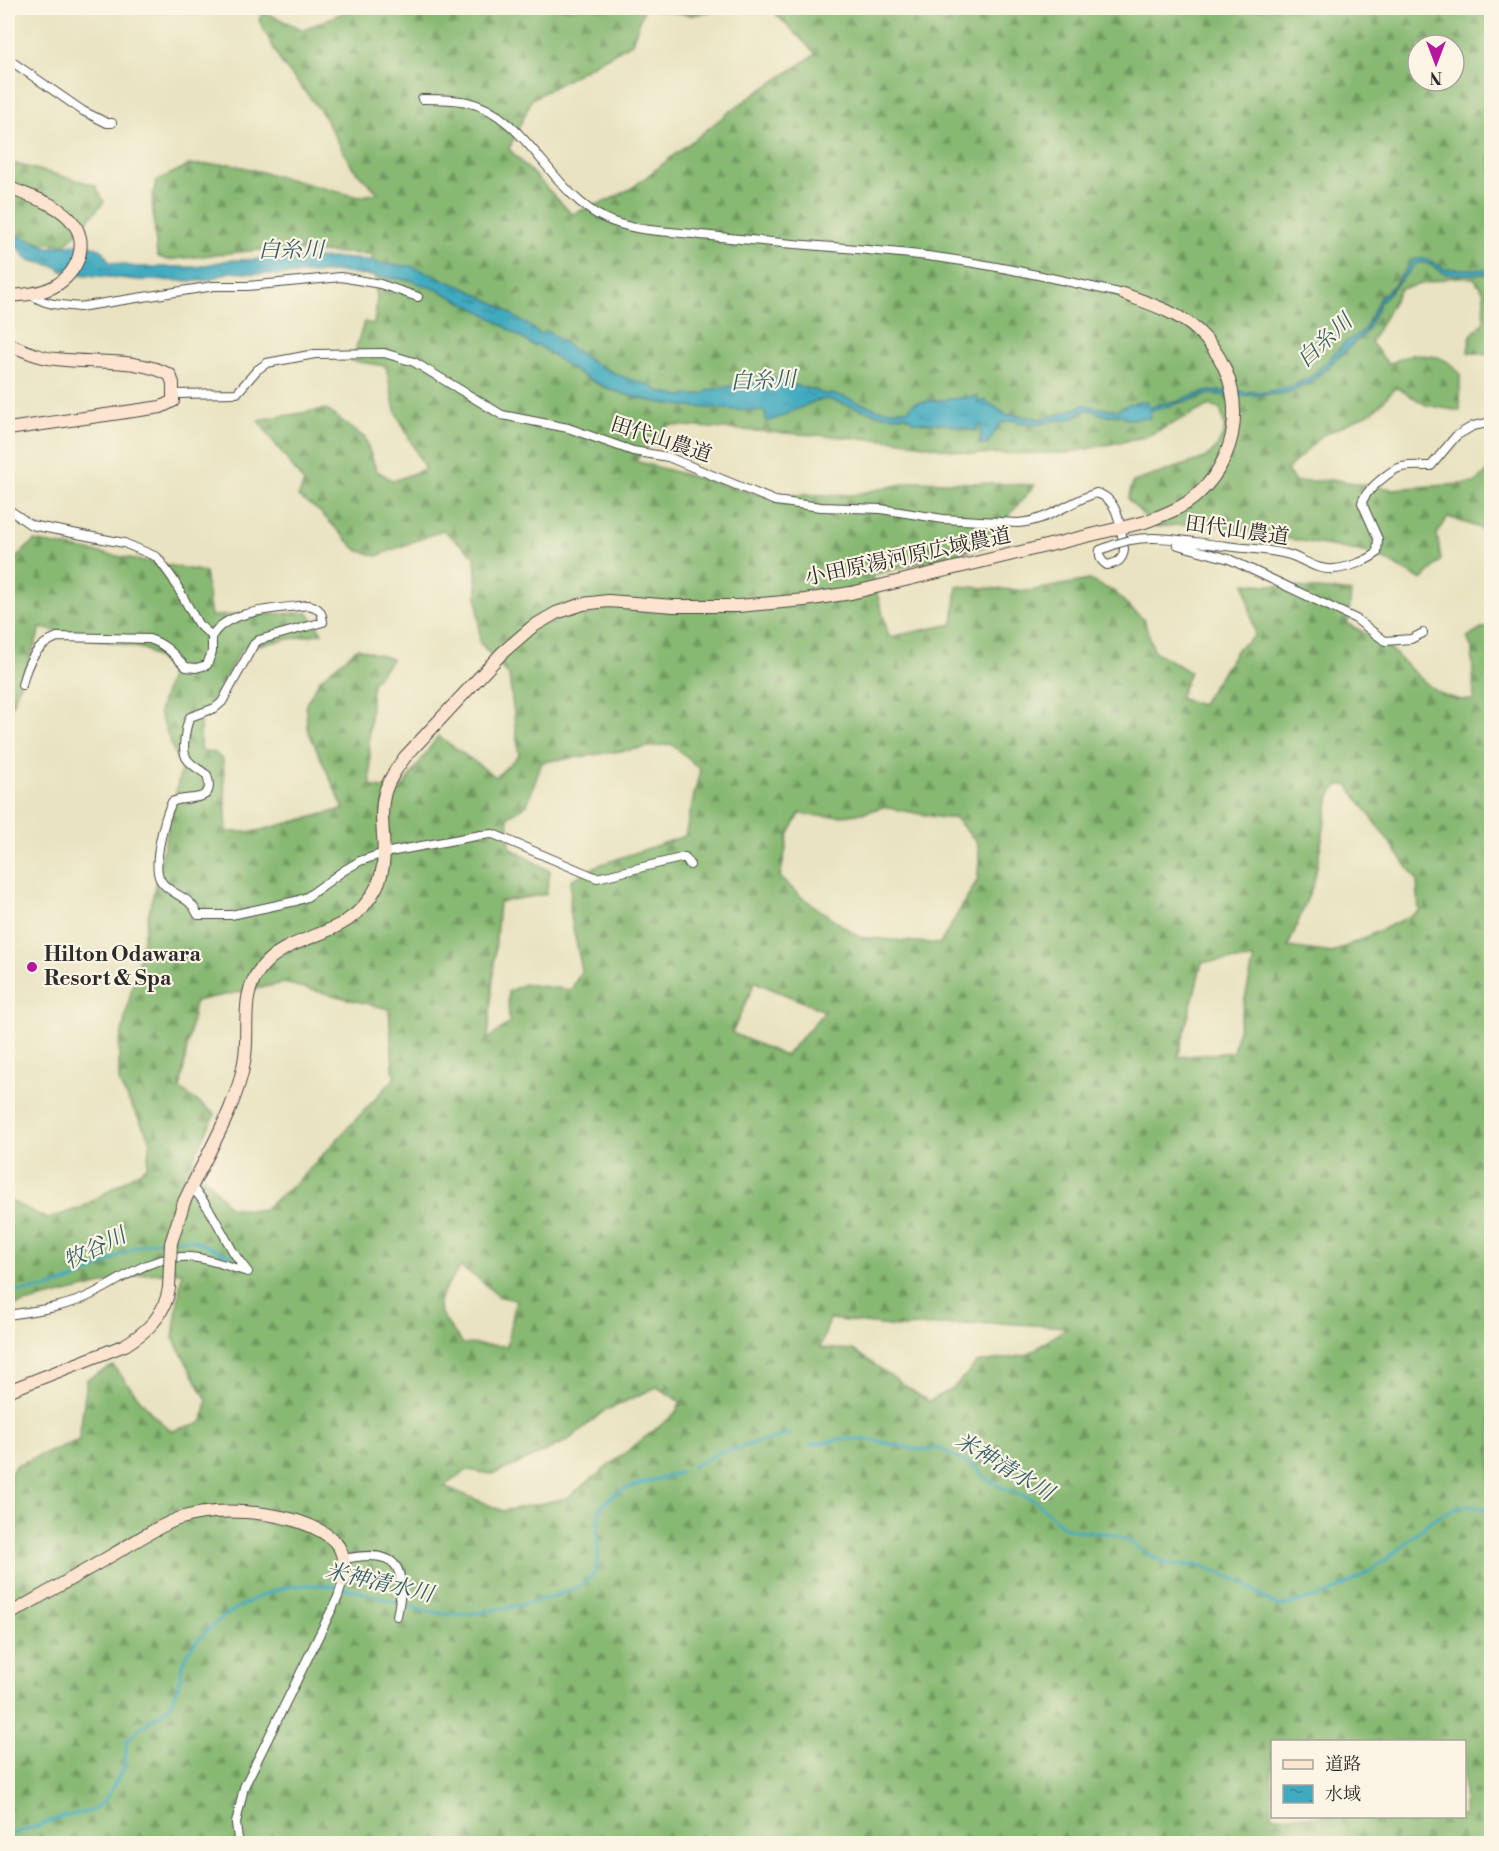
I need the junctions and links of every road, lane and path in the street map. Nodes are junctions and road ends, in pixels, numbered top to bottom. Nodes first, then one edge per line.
1 (8, 59) edge
2 (422, 99) dead end
3 (112, 123) dead end
4 (8, 187) edge
5 (32, 294) junction
6 (1124, 294) joint
7 (8, 296) edge
8 (418, 297) dead end
9 (8, 344) edge
10 (174, 394) junction
11 (1491, 422) edge
12 (8, 429) edge
13 (8, 509) edge
14 (1120, 529) junction
15 (1167, 539) junction
16 (1423, 633) dead end
17 (212, 636) junction
18 (22, 685) dead end
19 (384, 853) junction
20 (690, 865) dead end
21 (191, 1187) junction
22 (8, 1315) edge
23 (8, 1391) edge
24 (344, 1559) junction
25 (343, 1581) joint
26 (397, 1614) dead end
27 (8, 1615) edge
28 (238, 1839) dead end

1 - 3 street
2 - 6 street, 小田原湯河原広域農道
4 - 5 street
5 - 7 street
5 - 8 street
6 - 14 street, 小田原湯河原広域農道
9 - 10 street
10 - 12 street
10 - 14 street, 田代山農道
11 - 15 street, 田代山農道
13 - 17 street
14 - 15 street, 田代山農道, bridge
14 - 19 street, 小田原湯河原広域農道
15 - 16 street
17 - 18 street
17 - 19 street
19 - 20 street
19 - 21 street, 小田原湯河原広域農道
21 - 22 street
21 - 23 street, 小田原湯河原広域農道, bridge
24 - 25 street
24 - 26 street
24 - 27 street
25 - 28 street

